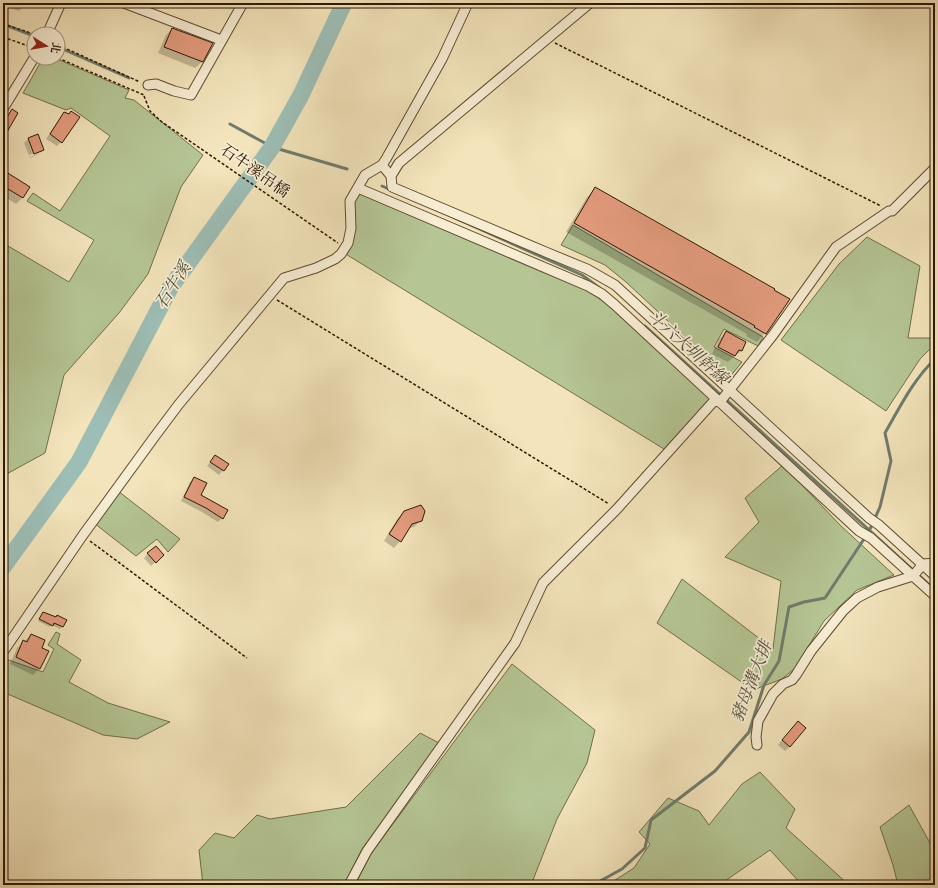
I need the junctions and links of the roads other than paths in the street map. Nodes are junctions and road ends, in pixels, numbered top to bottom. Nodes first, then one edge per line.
1 (61, 3) edge
2 (124, 3) edge
3 (243, 3) edge
4 (468, 3) edge
5 (590, 3) edge
6 (51, 26) edge
7 (222, 40) junction
8 (29, 66) edge
9 (148, 85) road end
10 (3, 109) edge
11 (379, 166) junction
12 (935, 168) edge
13 (391, 176) junction
14 (358, 188) junction
15 (730, 390) junction
16 (720, 402) junction
17 (935, 563) edge
18 (923, 564) junction
19 (913, 576) junction
20 (935, 576) edge
21 (935, 596) edge
22 (3, 652) edge
23 (757, 745) dead end
24 (349, 885) edge

1 - 6 street
2 - 7 street
3 - 7 street
4 - 11 street
5 - 13 street
7 - 9 street
8 - 10 street
11 - 13 street
11 - 14 street
12 - 15 street
13 - 15 street
14 - 16 street
14 - 22 street
15 - 16 street
15 - 18 street
16 - 19 street
16 - 24 street
17 - 18 street
18 - 19 street
18 - 20 street
19 - 21 street
19 - 23 street

